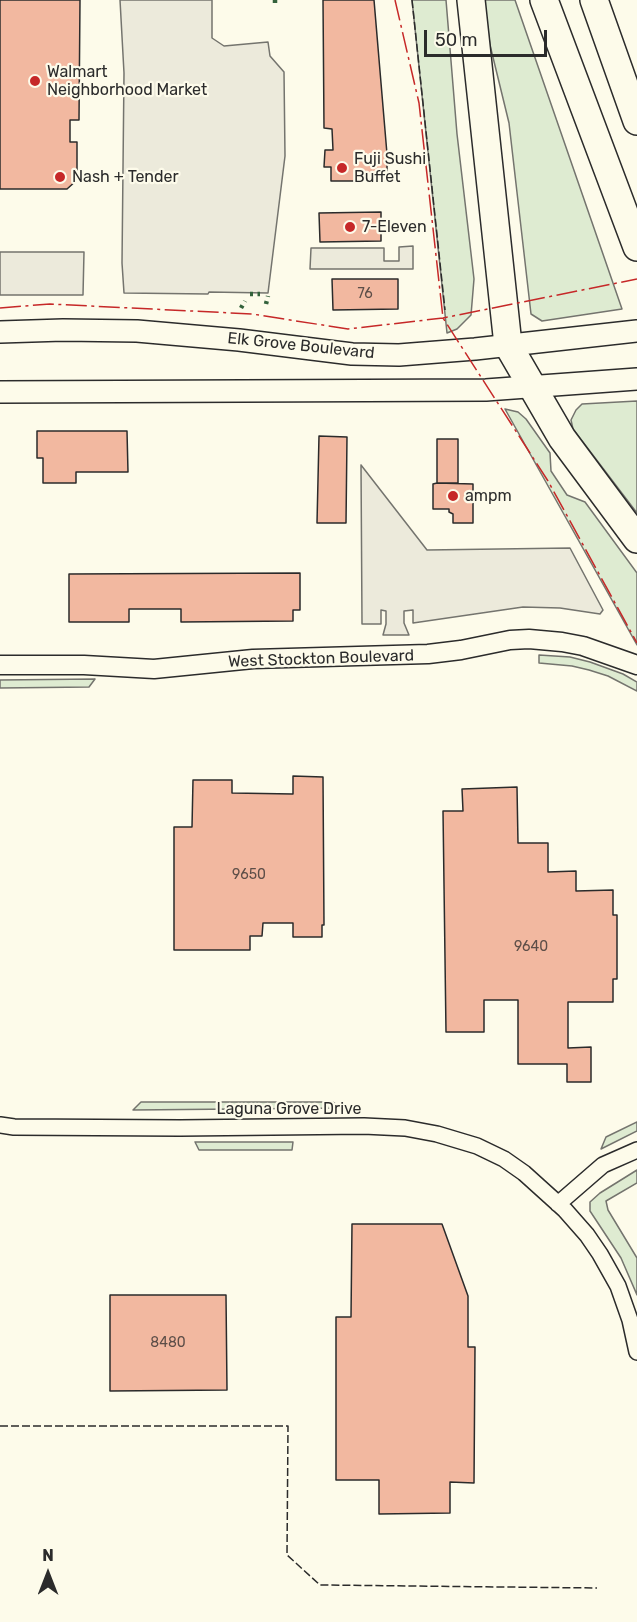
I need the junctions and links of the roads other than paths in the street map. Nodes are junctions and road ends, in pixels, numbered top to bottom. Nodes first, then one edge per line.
1 (471, 0) edge
2 (544, 0) edge
3 (594, 0) edge
4 (637, 121) edge
5 (637, 247) edge
6 (637, 331) edge
7 (0, 332) edge
8 (508, 345) junction
9 (632, 379) edge
10 (532, 388) junction
11 (0, 392) edge
12 (637, 539) edge
13 (0, 665) edge
14 (637, 665) edge
15 (0, 1125) edge
16 (637, 1150) edge
17 (558, 1203) junction
18 (637, 1352) edge

1 - 8 highway
2 - 5 highway
3 - 4 highway
6 - 8 main road, Elk Grove Boulevard
7 - 8 main road, Elk Grove Boulevard
8 - 10 highway
9 - 10 main road
10 - 11 main road
10 - 12 highway
13 - 14 street, West Stockton Boulevard
15 - 17 street, Laguna Grove Drive
16 - 17 street
17 - 18 street, Laguna Grove Drive

